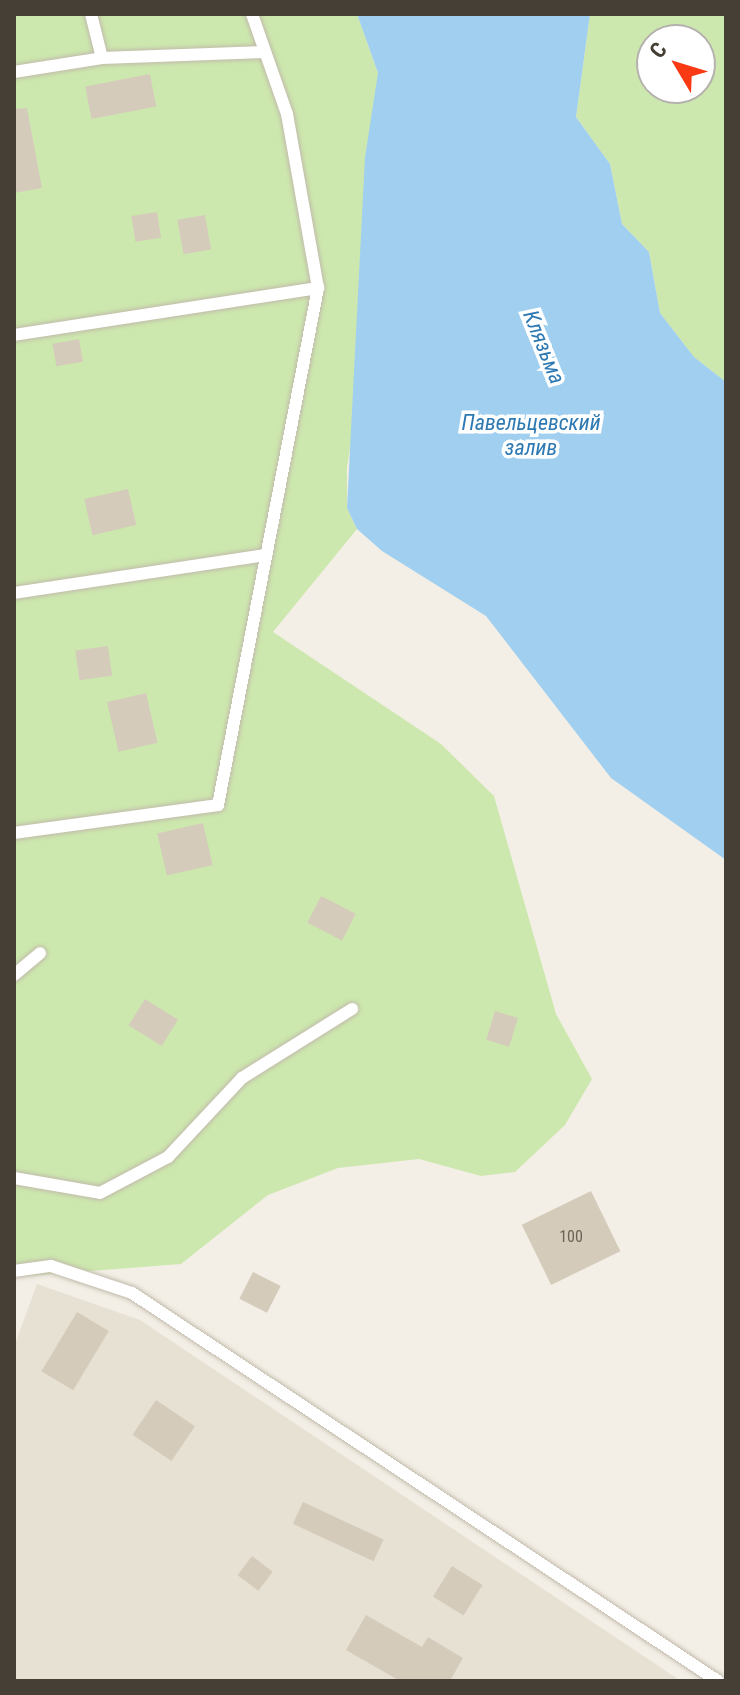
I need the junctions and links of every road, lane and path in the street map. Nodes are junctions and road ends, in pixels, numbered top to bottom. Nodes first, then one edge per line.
1 (91, 14) edge
2 (252, 14) edge
3 (264, 52) junction
4 (102, 58) junction
5 (14, 72) edge
6 (318, 288) junction
7 (14, 335) edge
8 (266, 555) junction
9 (14, 593) edge
10 (14, 833) edge
11 (40, 953) dead end
12 (14, 975) edge
13 (352, 1009) dead end
14 (14, 1178) edge
15 (14, 1271) edge
16 (718, 1681) edge

1 - 4 lane
2 - 3 lane
3 - 4 lane
3 - 6 lane
4 - 5 lane
6 - 7 lane
6 - 8 lane
8 - 9 lane
8 - 10 lane
11 - 12 lane
13 - 14 lane
15 - 16 lane

